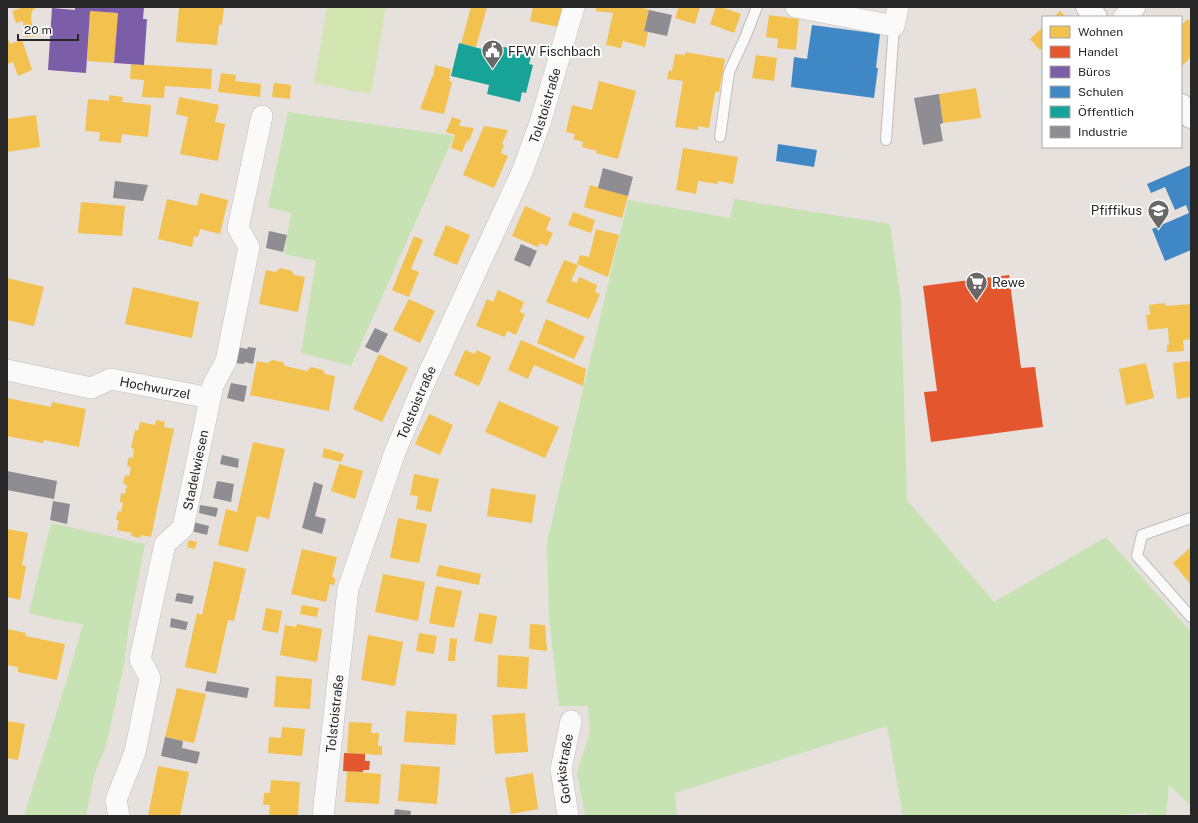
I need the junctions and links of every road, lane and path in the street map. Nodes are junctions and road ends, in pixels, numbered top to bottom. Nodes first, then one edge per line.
1 (574, 7) edge
2 (757, 7) edge
3 (796, 7) edge
4 (1087, 7) edge
5 (1135, 7) edge
6 (896, 16) edge
7 (1095, 16) edge
8 (1125, 16) edge
9 (1182, 106) edge
10 (262, 116) dead end
11 (1191, 116) edge
12 (720, 137) dead end
13 (886, 140) dead end
14 (7, 370) edge
15 (210, 398) junction
16 (1191, 518) edge
17 (1191, 617) edge
18 (571, 721) dead end
19 (118, 816) edge
20 (323, 816) edge
21 (568, 816) edge

1 - 20 street, Tolstoistraße
2 - 12 lane
3 - 6 street
4 - 7 main road
5 - 8 street
6 - 13 lane
9 - 11 main road
10 - 15 street, Stadelwiesen
14 - 15 street, Hochwurzel
15 - 19 street, Stadelwiesen
16 - 17 lane
18 - 21 street, Gorkistraße

